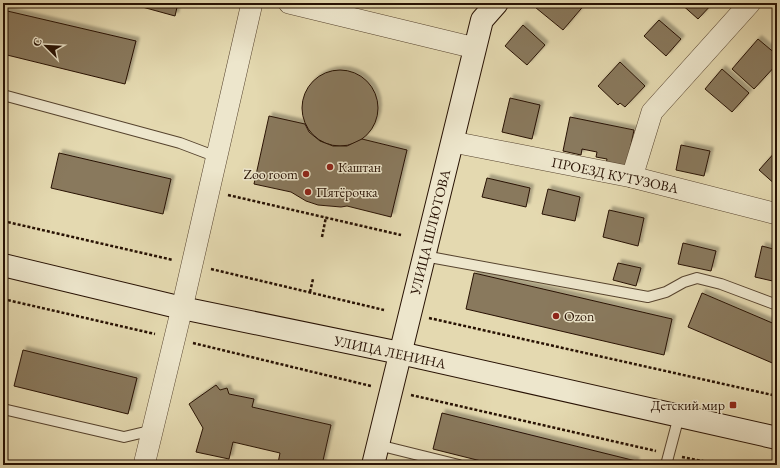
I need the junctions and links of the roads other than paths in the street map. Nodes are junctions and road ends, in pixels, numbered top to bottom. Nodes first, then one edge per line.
1 (252, 3) edge
2 (289, 3) edge
3 (497, 3) edge
4 (750, 3) edge
5 (475, 48) junction
6 (3, 95) edge
7 (453, 142) junction
8 (217, 157) junction
9 (632, 177) junction
10 (777, 214) edge
11 (424, 256) junction
12 (3, 265) edge
13 (777, 305) edge
14 (182, 308) junction
15 (400, 353) junction
16 (3, 409) edge
17 (679, 416) junction
18 (151, 434) junction
19 (777, 438) edge
20 (375, 455) edge
21 (144, 465) edge
22 (459, 465) edge
23 (666, 465) edge

1 - 8 street
2 - 5 street
3 - 5 main road, УЛИЦА ШЛЮТОВА
4 - 9 street
5 - 7 main road, УЛИЦА ШЛЮТОВА
6 - 8 lane
7 - 9 street, ПРОЕЗД КУТУЗОВА
7 - 11 main road, УЛИЦА ШЛЮТОВА
8 - 14 street
9 - 10 street, ПРОЕЗД КУТУЗОВА
11 - 13 lane
11 - 15 main road, УЛИЦА ШЛЮТОВА
12 - 14 main road, УЛИЦА ЛЕНИНА
14 - 15 main road, УЛИЦА ЛЕНИНА
14 - 18 street
15 - 17 main road, УЛИЦА ЛЕНИНА
15 - 20 main road, УЛИЦА ШЛЮТОВА
16 - 18 lane
17 - 19 main road, УЛИЦА ЛЕНИНА
17 - 23 lane
18 - 21 street
20 - 22 lane

